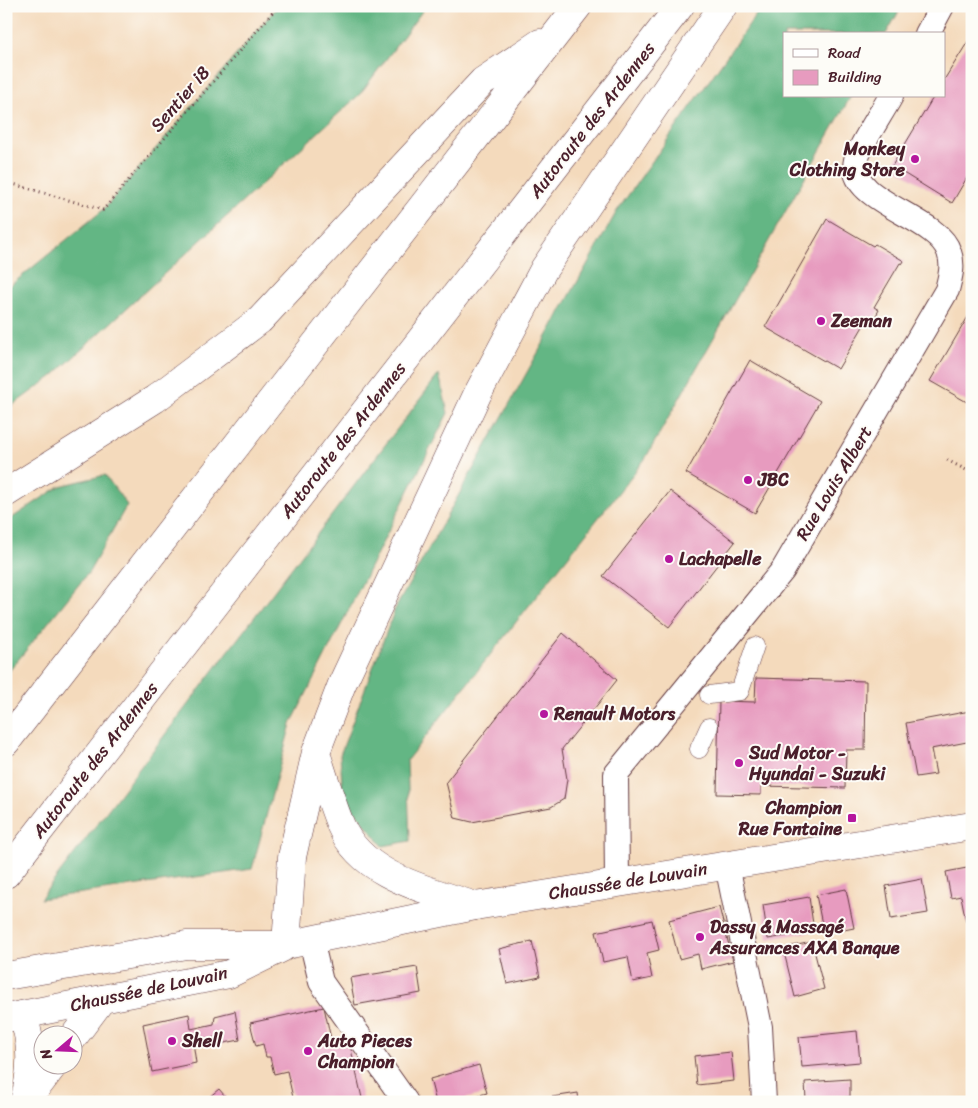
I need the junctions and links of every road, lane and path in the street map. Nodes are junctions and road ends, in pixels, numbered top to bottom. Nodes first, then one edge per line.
1 (278, 6) edge
2 (578, 6) edge
3 (680, 6) edge
4 (723, 6) edge
5 (942, 6) edge
6 (558, 31) junction
7 (927, 32) edge
8 (890, 98) edge
9 (6, 182) edge
10 (947, 460) dead end
11 (972, 473) edge
12 (6, 493) edge
13 (755, 646) dead end
14 (709, 695) dead end
15 (709, 727) dead end
16 (6, 742) edge
17 (699, 749) dead end
18 (316, 752) junction
19 (972, 826) edge
20 (727, 865) junction
21 (6, 874) edge
22 (617, 883) junction
23 (475, 906) junction
24 (298, 943) junction
25 (6, 976) edge
26 (6, 984) edge
27 (102, 999) junction
28 (15, 1016) edge
29 (82, 1026) edge
30 (45, 1076) edge
31 (25, 1102) edge
32 (406, 1102) edge
33 (764, 1102) edge

1 - 9 path, Sentier i8
2 - 6 main road
3 - 21 main road, Autoroute des Ardennes
4 - 18 main road
5 - 7 street
6 - 12 main road
6 - 16 main road
8 - 22 street, Rue Louis Albert
10 - 11 path
13 - 14 street
15 - 17 street
18 - 23 main road
18 - 24 main road
19 - 20 main road, Chaussée de Louvain
20 - 22 main road, Chaussée de Louvain
20 - 33 street
22 - 23 main road, Chaussée de Louvain
23 - 24 main road, Chaussée de Louvain
24 - 25 main road, Chaussée de Louvain
24 - 27 main road, Chaussée de Louvain
24 - 32 street
26 - 28 main road
27 - 28 main road, Chaussée de Louvain
27 - 29 main road
28 - 31 main road
30 - 31 main road

